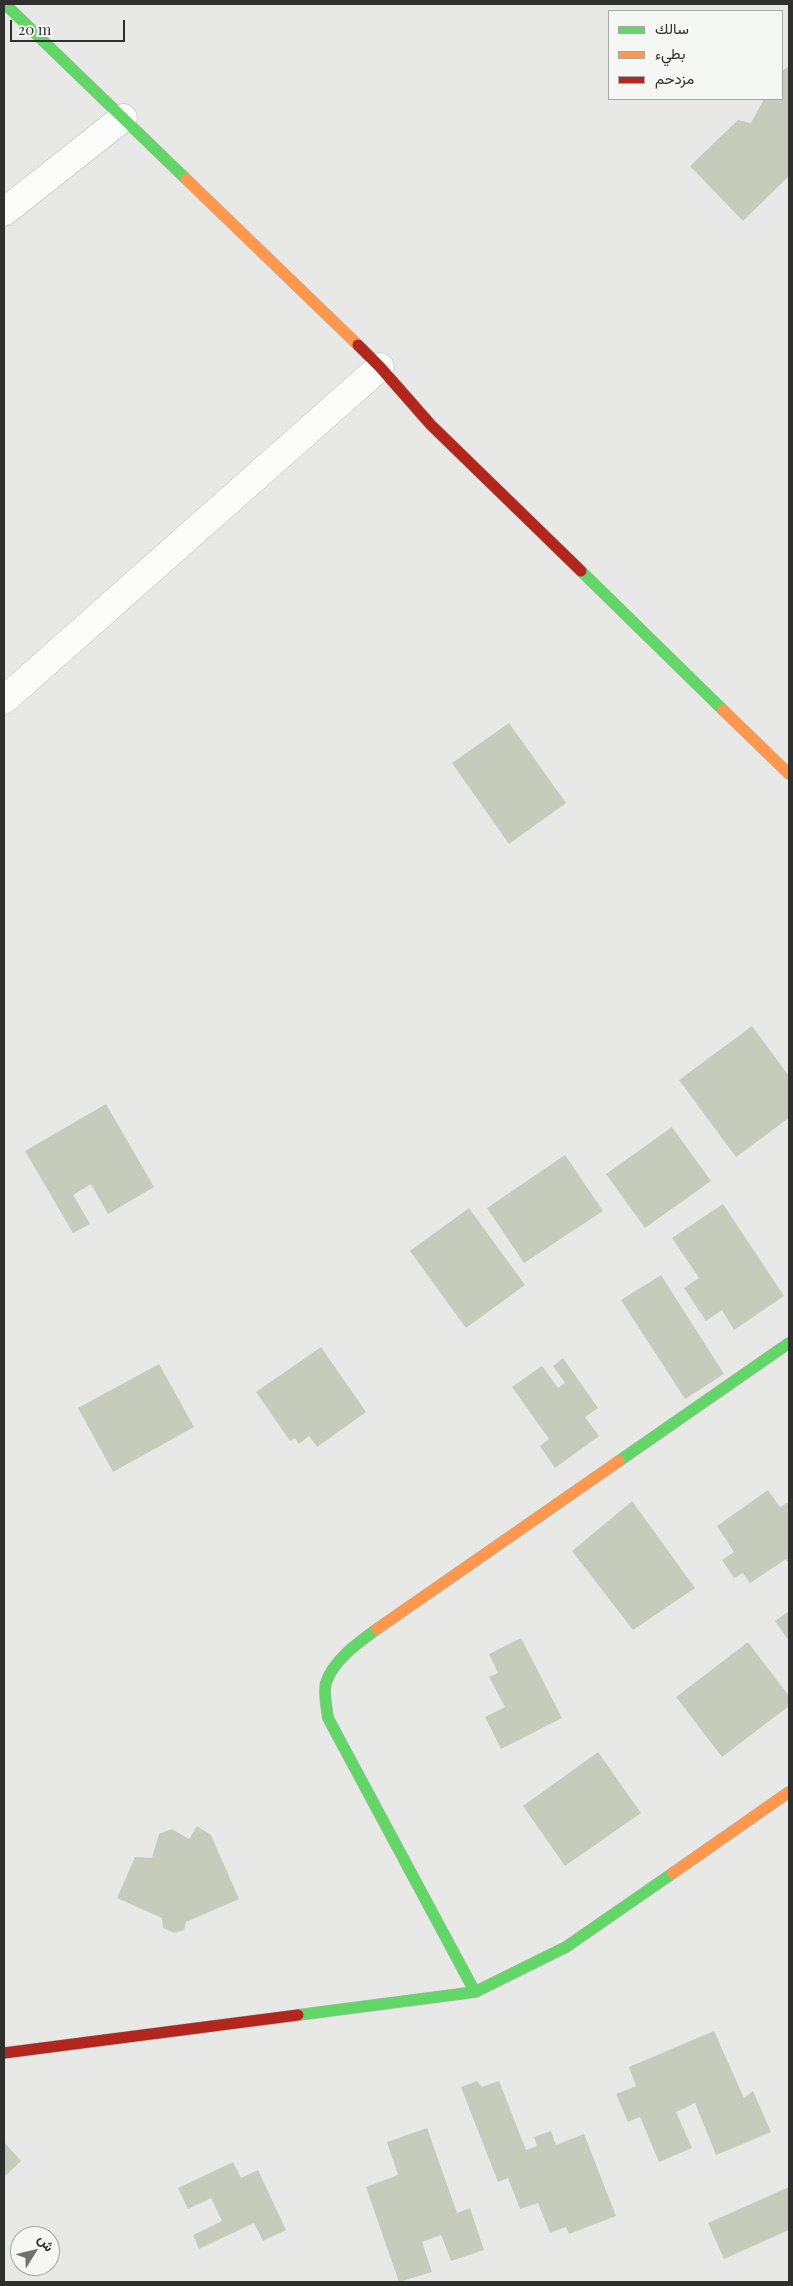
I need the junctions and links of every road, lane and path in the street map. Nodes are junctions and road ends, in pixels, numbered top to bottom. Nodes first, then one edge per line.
1 (6, 4) edge
2 (124, 118) junction
3 (4, 212) edge
4 (380, 367) junction
5 (4, 700) edge
6 (789, 774) edge
7 (789, 1343) edge
8 (789, 1792) edge
9 (475, 1992) junction
10 (4, 2053) edge

1 - 2 street
2 - 3 street
2 - 4 street
4 - 5 street
4 - 6 street
7 - 9 street
8 - 9 street
9 - 10 street

